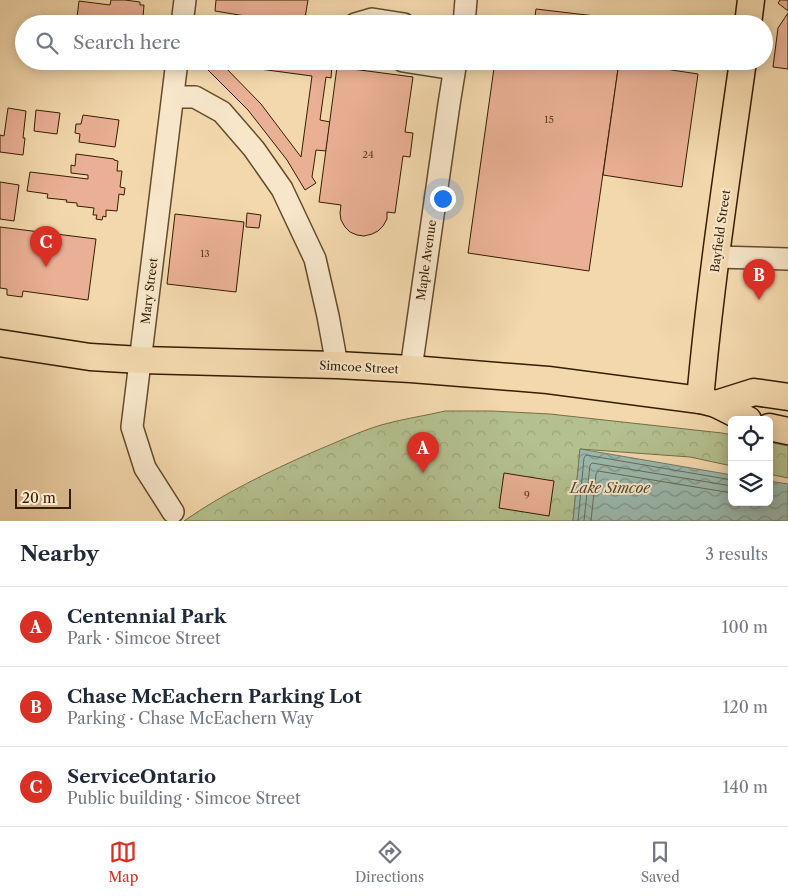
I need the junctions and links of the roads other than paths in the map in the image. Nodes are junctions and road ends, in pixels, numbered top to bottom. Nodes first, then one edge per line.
1 (184, 0) edge
2 (466, 0) edge
3 (751, 0) edge
4 (183, 15) edge
5 (465, 15) edge
6 (749, 15) edge
7 (176, 70) edge
8 (454, 70) edge
9 (742, 70) edge
10 (173, 97) junction
11 (716, 258) junction
12 (788, 259) edge
13 (0, 343) edge
14 (141, 360) junction
15 (337, 365) junction
16 (411, 369) junction
17 (788, 397) edge
18 (708, 402) junction
19 (739, 416) edge
20 (773, 427) edge
21 (788, 431) edge
22 (173, 512) dead end

1 - 4 street
2 - 5 street
3 - 6 main road
7 - 10 street, Mary Street
8 - 16 street, Maple Avenue
9 - 11 main road, Bayfield Street
10 - 14 street, Mary Street
10 - 15 street
11 - 12 street
11 - 18 main road, Bayfield Street
13 - 14 main road, Simcoe Street
14 - 15 main road, Simcoe Street
14 - 22 street, Mary Street
15 - 16 main road, Simcoe Street
16 - 18 main road, Simcoe Street
17 - 18 main road, Simcoe Street
18 - 19 main road, Simcoe Street
20 - 21 main road

